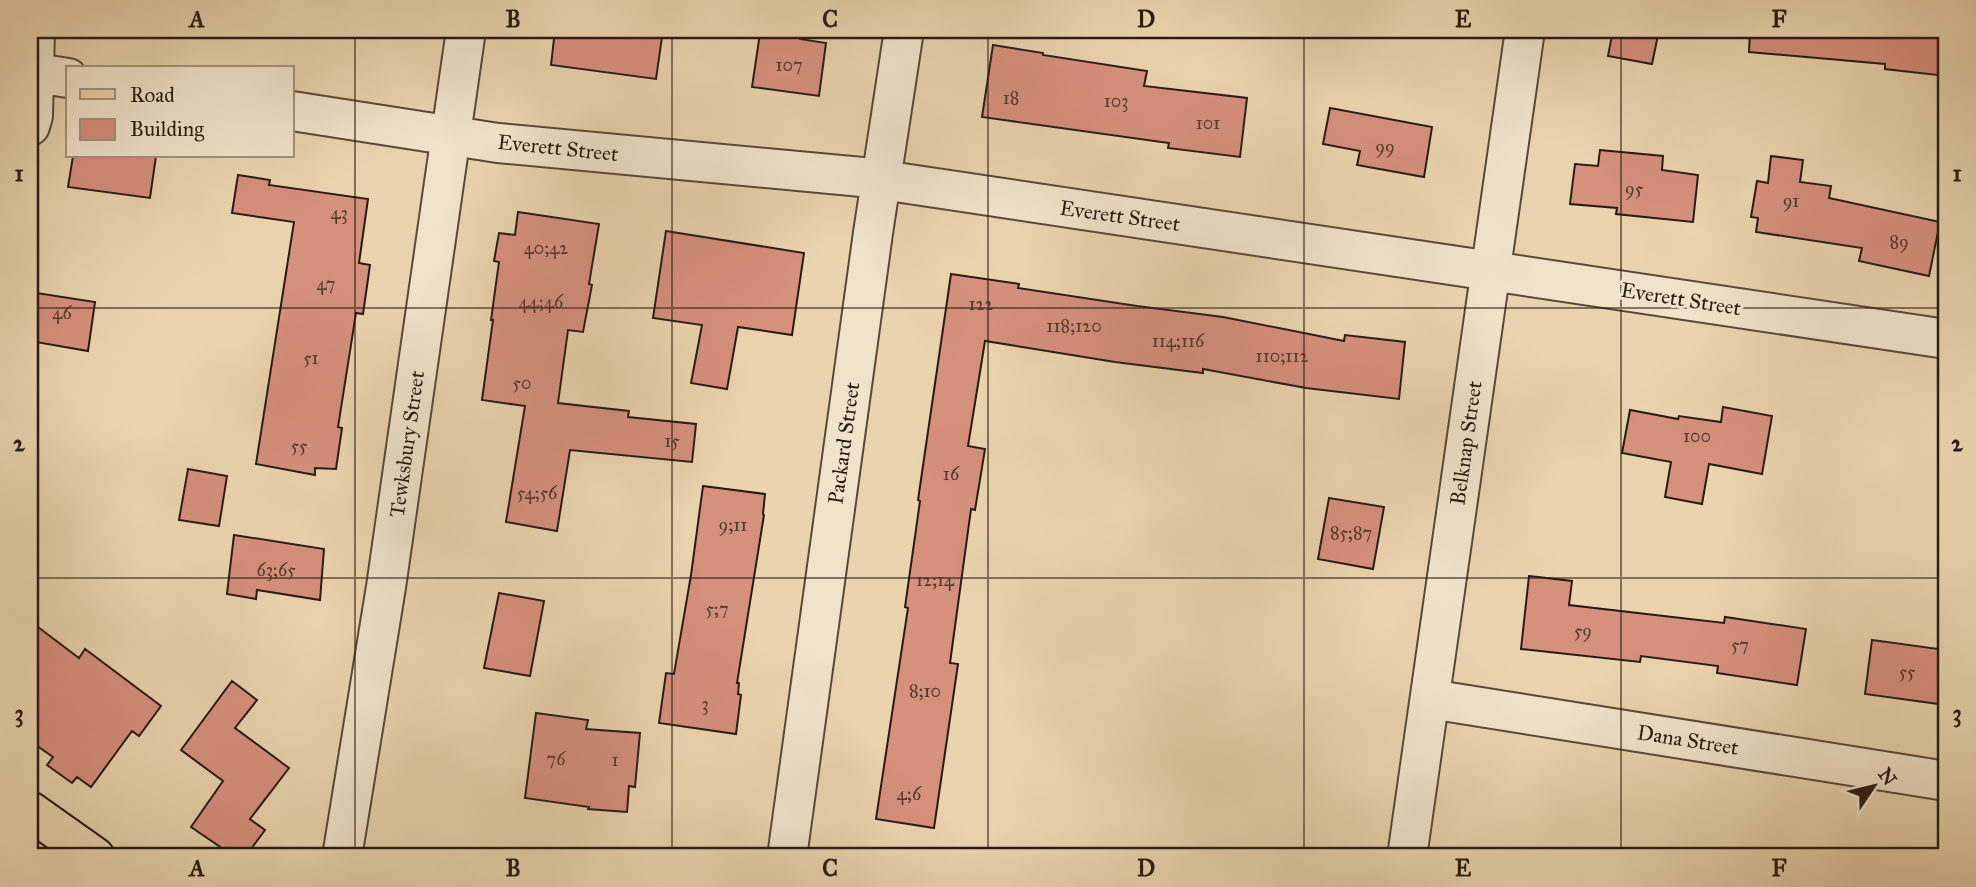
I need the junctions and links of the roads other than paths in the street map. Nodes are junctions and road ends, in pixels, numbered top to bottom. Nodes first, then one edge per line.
1 (36, 30) edge
2 (466, 30) edge
3 (904, 30) edge
4 (1524, 30) edge
5 (44, 74) edge
6 (294, 111) edge
7 (30, 126) edge
8 (451, 135) junction
9 (880, 180) junction
10 (1490, 271) junction
11 (1946, 339) edge
12 (1430, 699) junction
13 (1946, 781) edge
14 (32, 817) edge
15 (95, 857) edge
16 (342, 857) edge
17 (787, 857) edge
18 (1407, 857) edge

1 - 5 street
2 - 8 street, Tewksbury Street
3 - 9 street, Packard Street
4 - 10 street, Belknap Street
5 - 7 street
6 - 8 street, Everett Street
8 - 9 street, Everett Street
8 - 16 street, Tewksbury Street
9 - 10 street, Everett Street
9 - 17 street, Packard Street
10 - 11 street, Everett Street
10 - 12 street, Belknap Street
12 - 13 street, Dana Street
12 - 18 street, Belknap Street
14 - 15 main road

